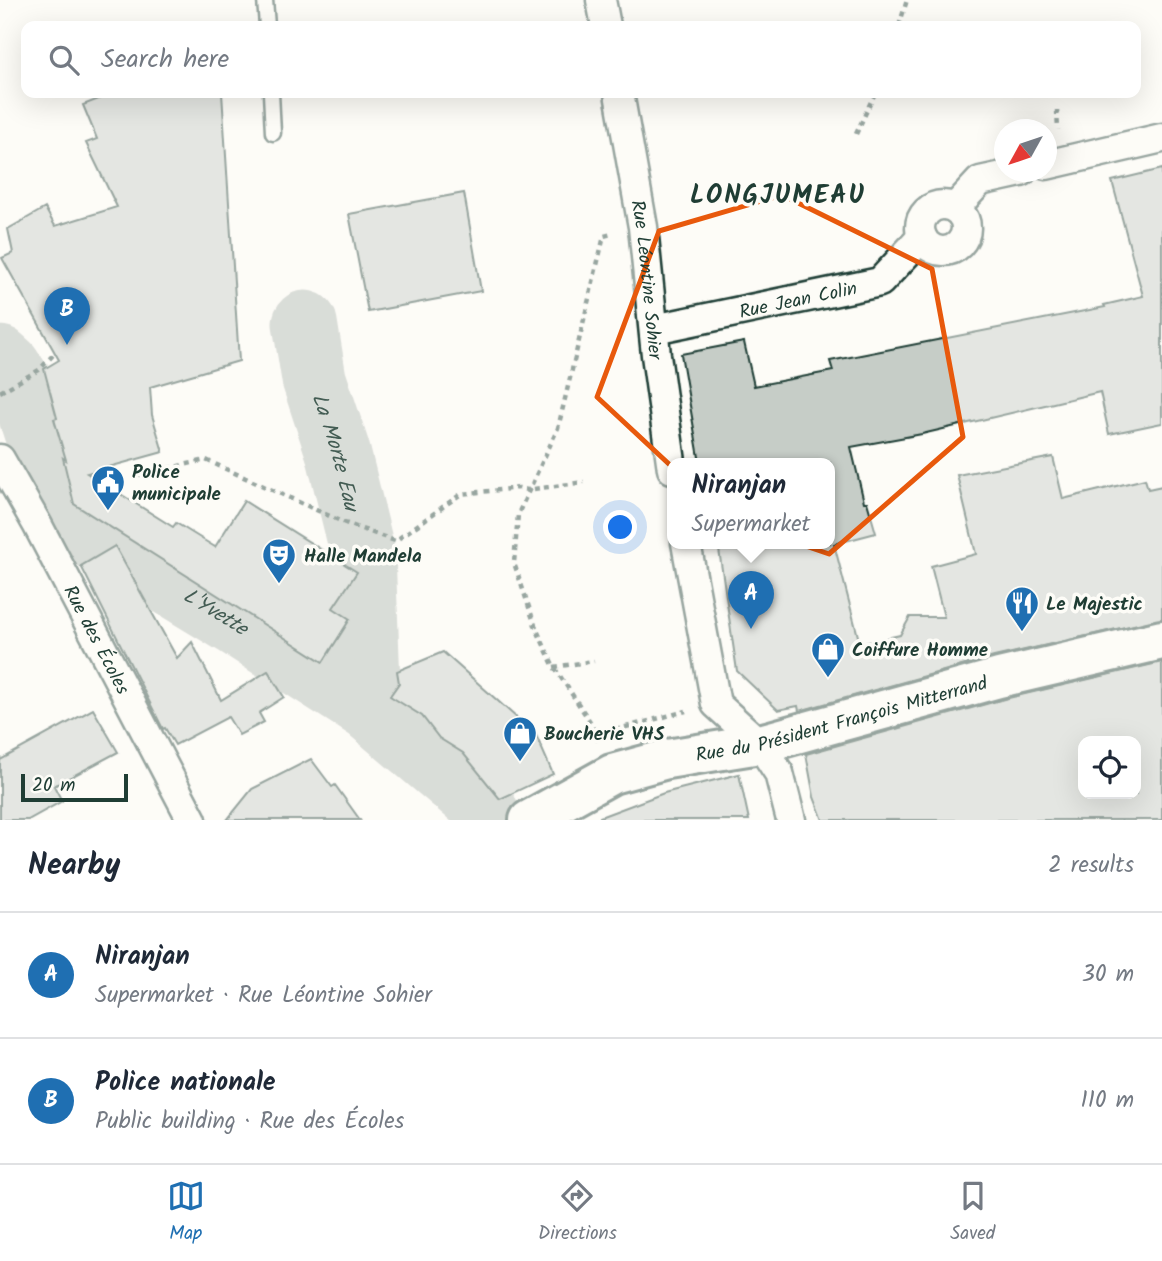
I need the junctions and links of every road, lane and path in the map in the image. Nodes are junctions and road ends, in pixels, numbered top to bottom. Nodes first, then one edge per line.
1 (265, 0) edge
2 (601, 0) edge
3 (907, 0) edge
4 (267, 21) edge
5 (605, 21) edge
6 (901, 21) edge
7 (271, 98) edge
8 (620, 98) edge
9 (873, 98) edge
10 (273, 133) dead end
11 (856, 134) dead end
12 (1162, 138) edge
13 (1057, 163) edge
14 (994, 178) edge
15 (643, 227) junction
16 (654, 329) junction
17 (55, 353) dead end
18 (0, 392) edge
19 (671, 458) edge
20 (0, 459) edge
21 (138, 475) dead end
22 (583, 482) dead end
23 (527, 490) junction
24 (687, 549) edge
25 (1162, 640) edge
26 (594, 661) dead end
27 (554, 667) junction
28 (716, 704) junction
29 (596, 735) junction
30 (760, 744) junction
31 (612, 774) junction
32 (187, 818) edge
33 (529, 820) edge
34 (790, 820) edge

1 - 4 lane
2 - 5 street
3 - 6 path
7 - 10 lane
8 - 15 street, Rue Léontine Sohier
9 - 11 path
12 - 13 street
14 - 16 street, Rue Jean Colin
15 - 16 street, Rue Léontine Sohier
15 - 23 path
16 - 19 street, Rue Léontine Sohier
17 - 18 path
20 - 32 street, Rue des Écoles
21 - 23 path
22 - 23 path
23 - 27 path
24 - 28 street
25 - 30 main road, Rue du Président François Mitterrand
26 - 27 path
27 - 29 path
28 - 29 path
28 - 30 street
29 - 31 path
30 - 31 main road, Rue du Président François Mitterrand
30 - 34 street
31 - 33 main road, Rue du Président François Mitterrand

